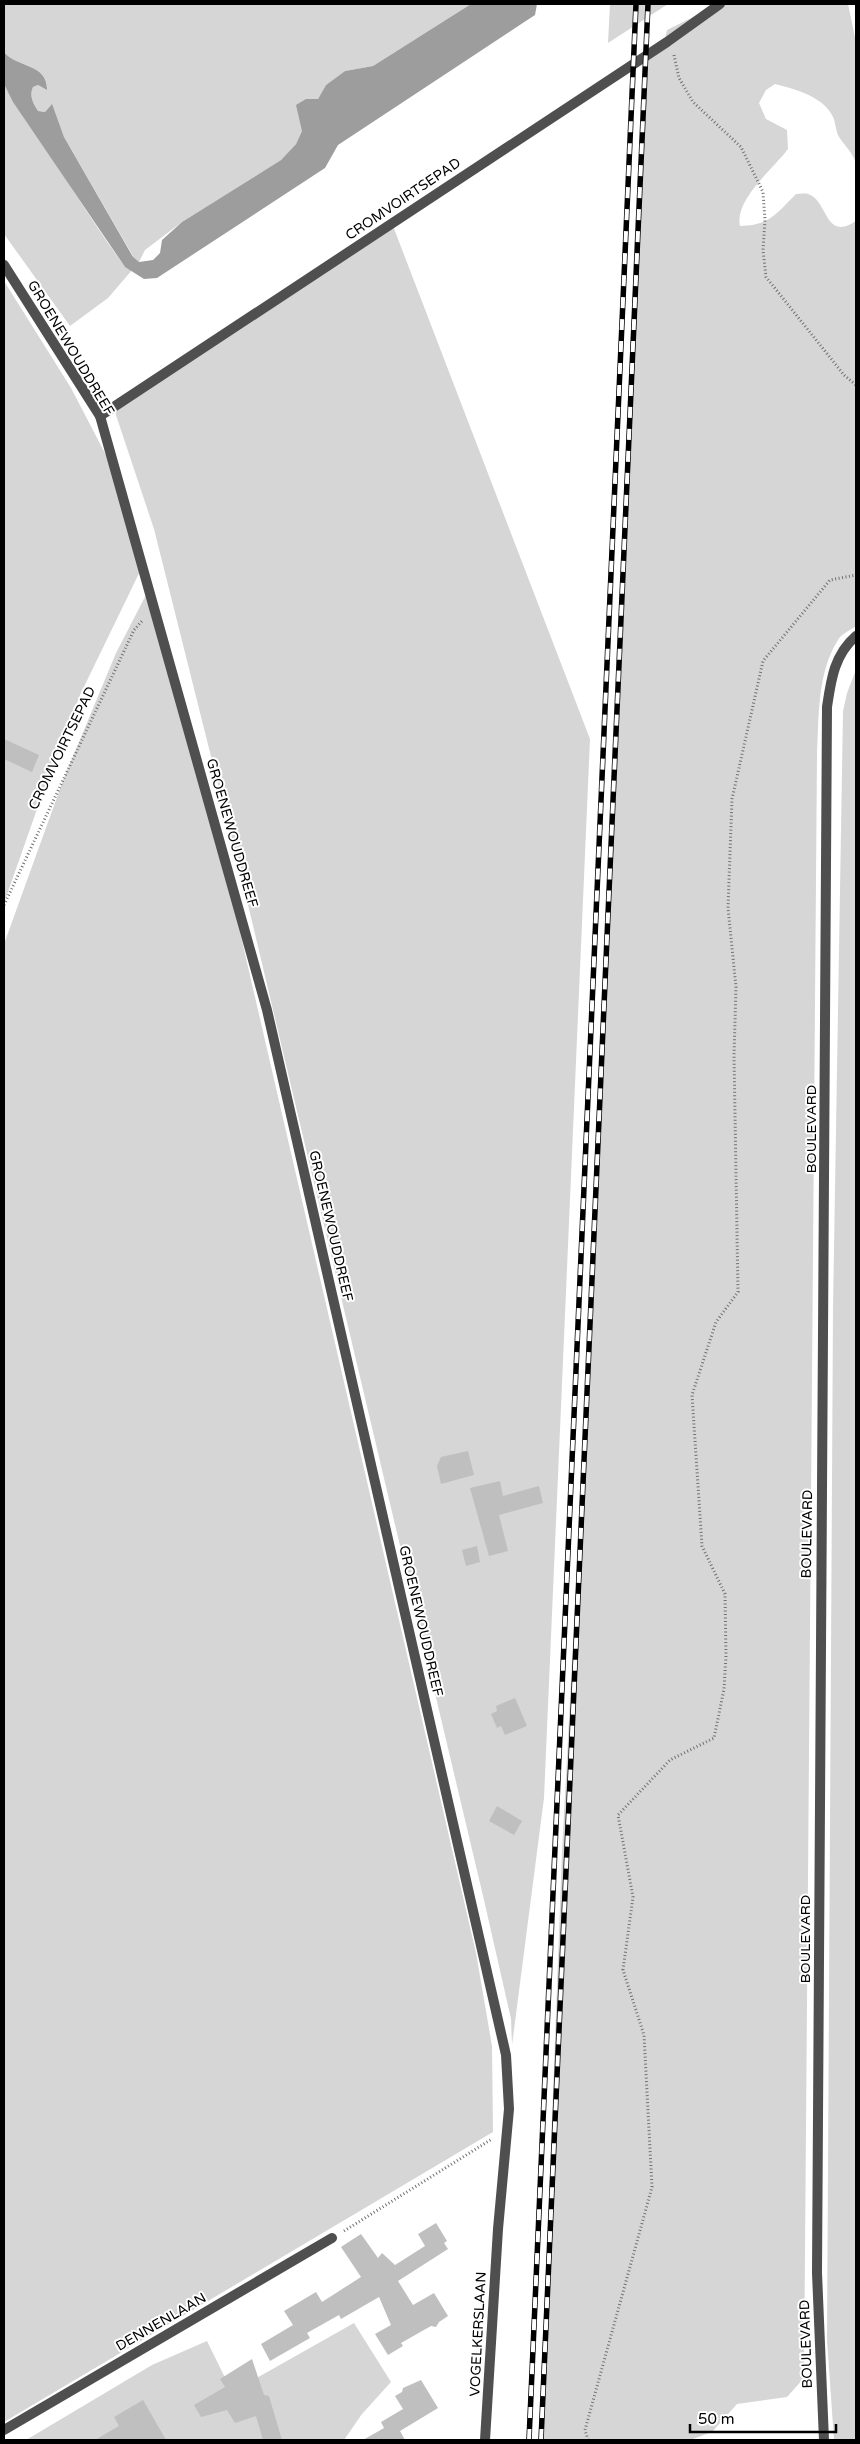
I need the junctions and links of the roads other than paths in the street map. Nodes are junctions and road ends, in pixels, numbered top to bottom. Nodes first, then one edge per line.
1 (720, 4) edge
2 (4, 265) edge
3 (100, 416) junction
4 (856, 636) edge
5 (498, 2229) joint
6 (332, 2238) road end
7 (4, 2430) edge
8 (485, 2440) edge
9 (824, 2440) edge

1 - 3 street, CROMVOIRTSEPAD
2 - 3 street, GROENEWOUDDREEF
3 - 5 street, GROENEWOUDDREEF
4 - 9 street, BOULEVARD
5 - 8 street, VOGELKERSLAAN
6 - 7 street, DENNENLAAN

